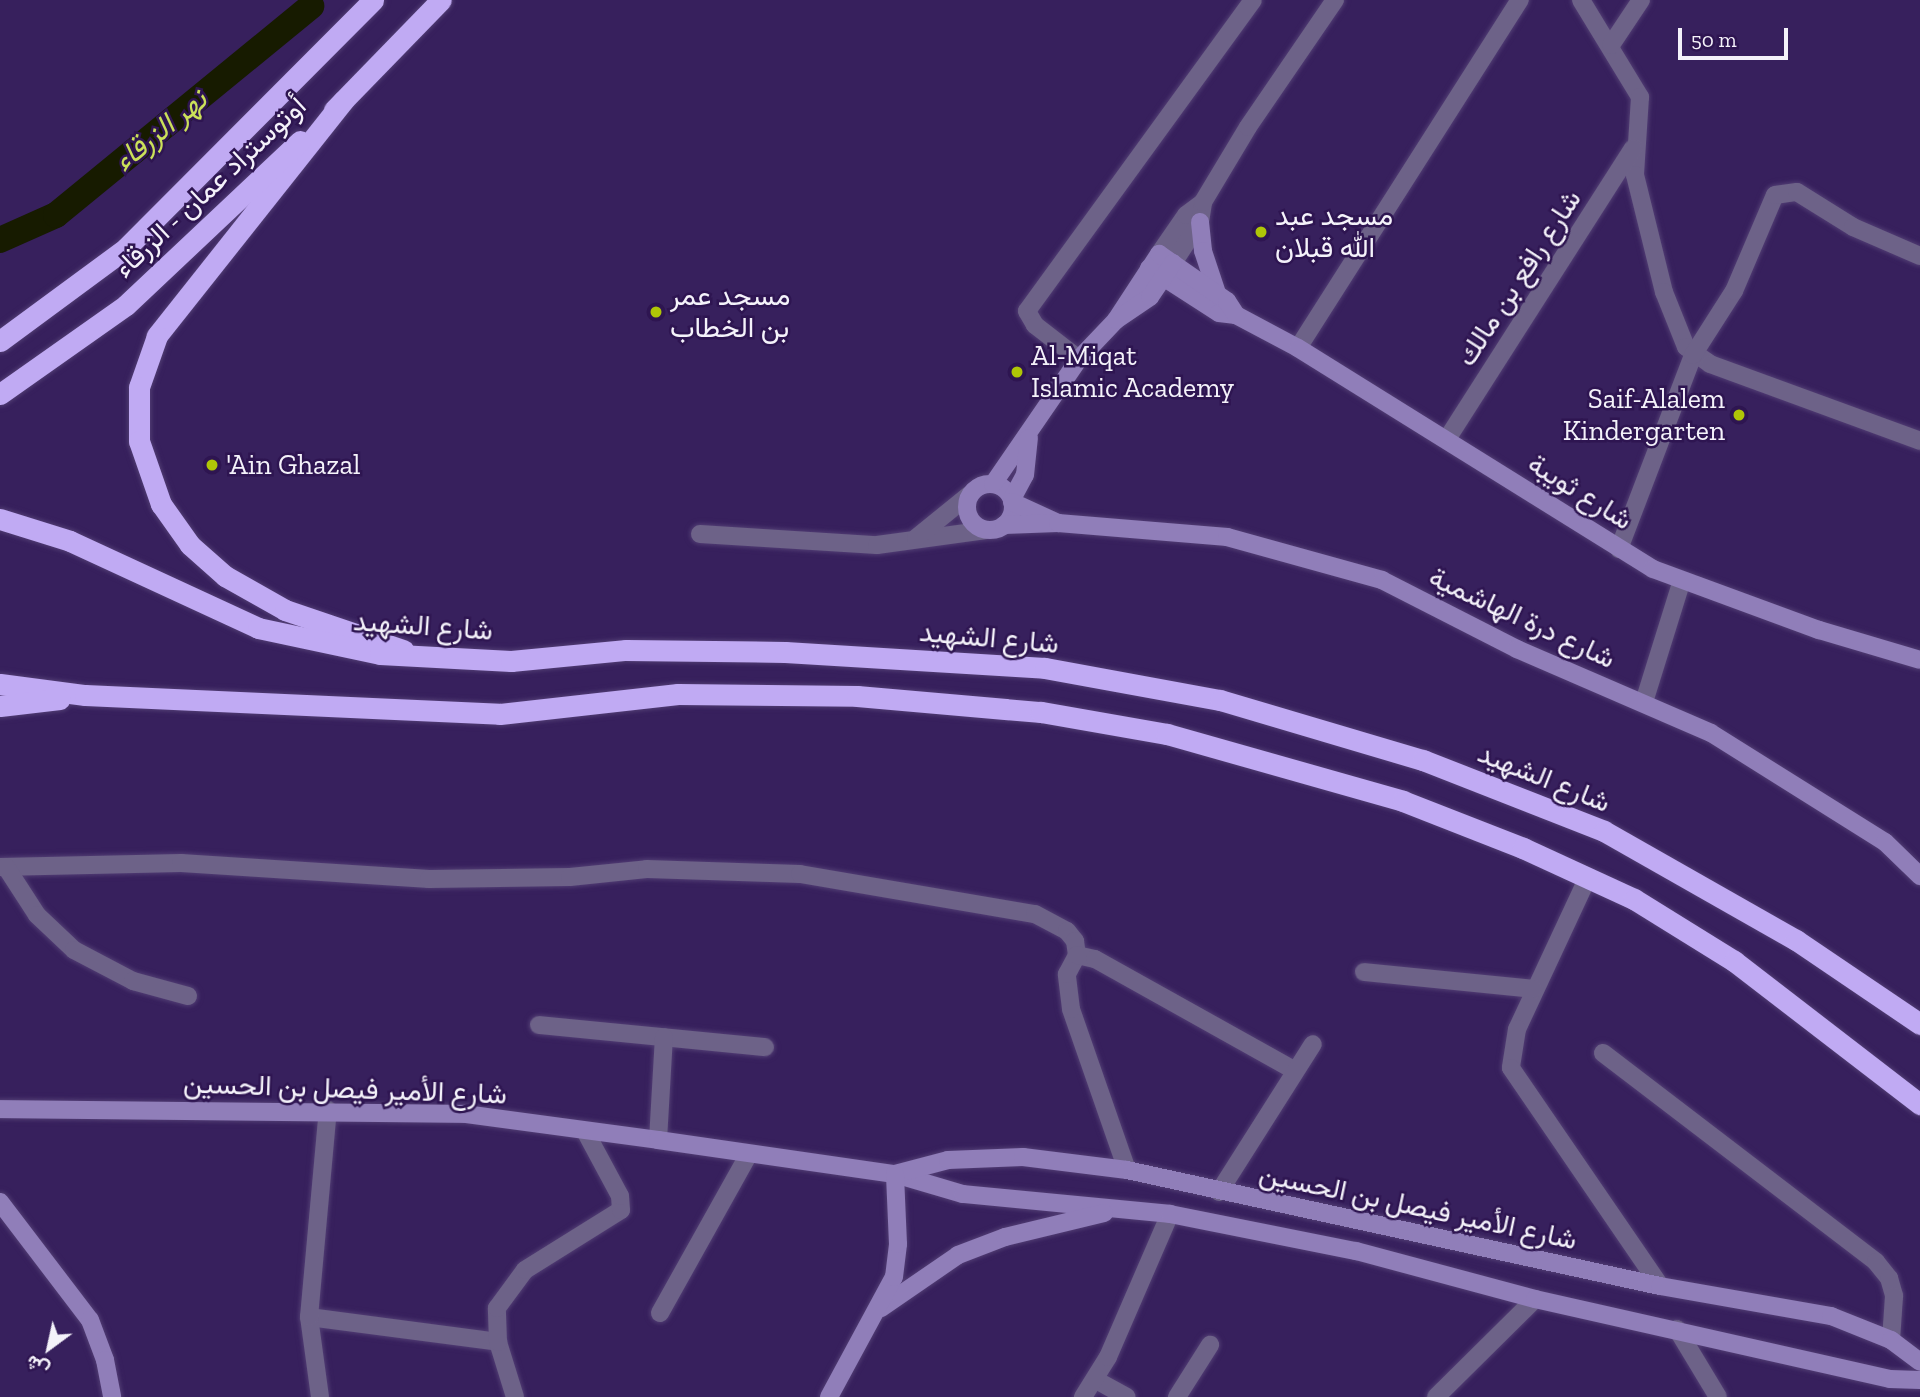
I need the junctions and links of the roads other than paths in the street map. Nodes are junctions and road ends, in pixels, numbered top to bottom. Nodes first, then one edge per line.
1 (373, 0) edge
2 (441, 0) edge
3 (1253, 0) edge
4 (1520, 0) edge
5 (1581, 0) edge
6 (1641, 0) edge
7 (1332, 1) edge
8 (1611, 45) junction
9 (343, 101) junction
10 (1635, 145) junction
11 (1203, 202) junction
12 (1200, 222) junction
13 (1920, 256) edge
14 (1161, 266) junction
15 (1217, 293) junction
16 (1236, 315) junction
17 (0, 341) edge
18 (1298, 348) junction
19 (1693, 355) junction
20 (1079, 359) junction
21 (0, 394) edge
22 (1030, 434) junction
23 (1447, 439) junction
24 (1920, 441) edge
25 (993, 484) junction
26 (970, 495) junction
27 (1012, 501) junction
28 (0, 519) edge
29 (1058, 523) junction
30 (1004, 525) junction
31 (986, 530) junction
32 (700, 534) dead end
33 (913, 540) junction
34 (1619, 549) junction
35 (1681, 583) junction
36 (421, 658) junction
37 (1920, 660) edge
38 (0, 684) edge
39 (85, 695) junction
40 (1644, 702) junction
41 (0, 706) edge
42 (3, 867) edge
43 (1920, 876) edge
44 (1588, 877) junction
45 (1077, 956) junction
46 (1364, 972) dead end
47 (1533, 989) junction
48 (188, 996) dead end
49 (1920, 1024) edge
50 (539, 1025) dead end
51 (664, 1037) junction
52 (1313, 1044) dead end
53 (765, 1047) dead end
54 (1603, 1053) dead end
55 (1295, 1071) junction
56 (1920, 1104) edge
57 (0, 1109) edge
58 (327, 1110) junction
59 (585, 1131) junction
60 (658, 1140) junction
61 (749, 1154) junction
62 (1127, 1170) junction
63 (895, 1174) junction
64 (1219, 1192) junction
65 (0, 1202) edge
66 (1115, 1210) junction
67 (1170, 1214) junction
68 (1660, 1286) junction
69 (1535, 1299) junction
70 (881, 1308) junction
71 (660, 1313) dead end
72 (309, 1317) junction
73 (1676, 1329) junction
74 (1891, 1340) junction
75 (498, 1342) junction
76 (1210, 1345) dead end
77 (1920, 1362) edge
78 (1096, 1380) junction
79 (1920, 1380) edge
80 (112, 1397) edge
81 (320, 1397) edge
82 (515, 1397) edge
83 (829, 1397) edge
84 (1083, 1397) edge
85 (1127, 1397) edge
86 (1177, 1397) edge
87 (1436, 1397) edge
88 (1718, 1397) edge

1 - 17 highway, أوتوستراد عمان - الزرقاء
2 - 9 highway, أوتوستراد عمان - الزرقاء
3 - 20 street
4 - 18 street
5 - 8 street
6 - 8 street
7 - 11 street
8 - 10 street
9 - 21 highway, أوتوستراد عمان - الزرقاء
9 - 36 highway
10 - 19 street
10 - 23 street, شارع رافع بن مالك
11 - 12 street
11 - 14 street
12 - 14 street
12 - 15 street
13 - 19 street
14 - 15 street, شارع ثويبة
14 - 16 street, شارع ثويبة
14 - 20 street
15 - 16 street, شارع ثويبة
16 - 18 street, شارع ثويبة
18 - 23 street, شارع ثويبة
19 - 24 street
19 - 34 street
20 - 22 street
22 - 25 street
22 - 27 street
23 - 34 street, شارع ثويبة
25 - 26 street
25 - 27 street
26 - 31 street
26 - 33 street
27 - 29 street, شارع درة الهاشمية
27 - 30 street
28 - 36 highway, شارع الشهيد
29 - 30 street, شارع درة الهاشمية
29 - 40 street, شارع درة الهاشمية
30 - 31 street
31 - 33 street
32 - 33 street
34 - 35 street, شارع ثويبة
35 - 37 street, شارع ثويبة
35 - 40 street
36 - 49 highway, شارع الشهيد
38 - 39 highway
39 - 41 highway
39 - 44 highway
40 - 43 street, شارع درة الهاشمية
42 - 45 street
42 - 48 street
44 - 47 street
44 - 56 highway
45 - 55 street
45 - 62 street
46 - 47 street
47 - 68 street
50 - 51 street
51 - 53 street
51 - 60 street
52 - 55 street
54 - 74 street
55 - 64 street
57 - 58 street, شارع الأمير فيصل بن الحسين
58 - 59 street, شارع الأمير فيصل بن الحسين
58 - 72 street
59 - 60 street, شارع الأمير فيصل بن الحسين
59 - 75 street
60 - 61 street, شارع الأمير فيصل بن الحسين
61 - 63 street, شارع الأمير فيصل بن الحسين
61 - 71 street
62 - 63 street, شارع الأمير فيصل بن الحسين
62 - 64 street, شارع الأمير فيصل بن الحسين
63 - 66 street, شارع الأمير فيصل بن الحسين
63 - 70 street
64 - 68 street, شارع الأمير فيصل بن الحسين
65 - 80 street
66 - 67 street, شارع الأمير فيصل بن الحسين
66 - 70 street
67 - 69 street, شارع الأمير فيصل بن الحسين
67 - 78 street
68 - 74 street, شارع الأمير فيصل بن الحسين
69 - 73 street, شارع الأمير فيصل بن الحسين
69 - 87 street
70 - 83 street
72 - 75 street
72 - 81 street
73 - 79 street, شارع الأمير فيصل بن الحسين
73 - 88 street
74 - 77 street, شارع الأمير فيصل بن الحسين
75 - 82 street
76 - 86 street
78 - 84 street
78 - 85 street

